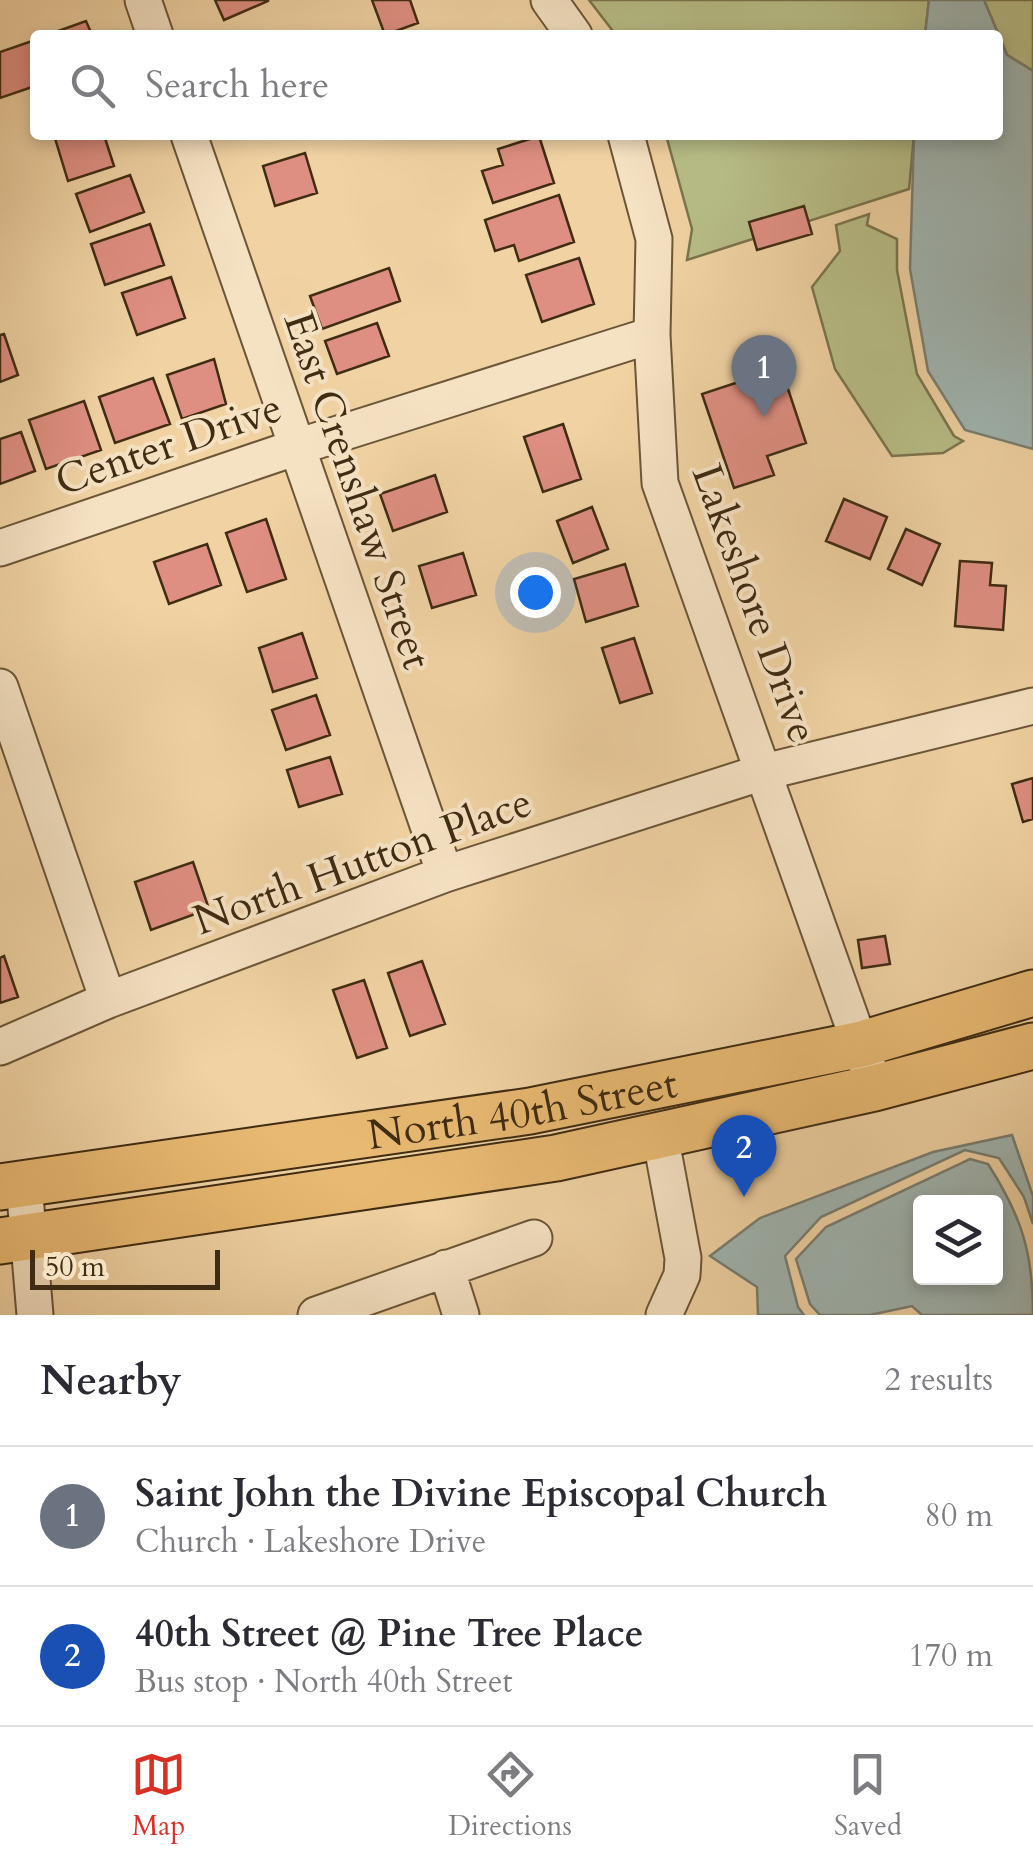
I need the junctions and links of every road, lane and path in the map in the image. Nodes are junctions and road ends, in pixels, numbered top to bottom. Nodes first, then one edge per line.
1 (142, 0) edge
2 (549, 0) edge
3 (152, 30) edge
4 (570, 30) edge
5 (191, 140) edge
6 (627, 140) edge
7 (652, 335) junction
8 (296, 447) junction
9 (0, 548) edge
10 (0, 687) edge
11 (1033, 706) edge
12 (760, 773) junction
13 (445, 874) junction
14 (1033, 992) edge
15 (108, 1000) junction
16 (862, 1044) junction
17 (1033, 1046) edge
18 (0, 1047) edge
19 (874, 1088) junction
20 (660, 1135) junction
21 (12, 1186) edge
22 (534, 1238) dead end
23 (13, 1240) edge
24 (446, 1268) junction
25 (35, 1315) edge
26 (316, 1315) edge
27 (462, 1315) edge
28 (664, 1315) edge

1 - 3 street
2 - 4 street
5 - 8 street, East Crenshaw Street
6 - 7 street, Lakeshore Drive
7 - 8 street, Center Drive
7 - 12 street, Lakeshore Drive
8 - 9 street, Center Drive
8 - 13 street, East Crenshaw Street
10 - 15 street
11 - 12 street, Lakeshore Drive
12 - 13 street, North Hutton Place
12 - 16 street
13 - 15 street, North Hutton Place
14 - 16 main road, North 40th Street
15 - 18 street, North Hutton Place
16 - 19 street
16 - 21 main road, North 40th Street
17 - 19 main road, North 40th Street
19 - 20 main road, North 40th Street
20 - 23 main road, North 40th Street
20 - 28 street
21 - 23 street
22 - 24 street
23 - 25 street
24 - 26 street
24 - 27 street

